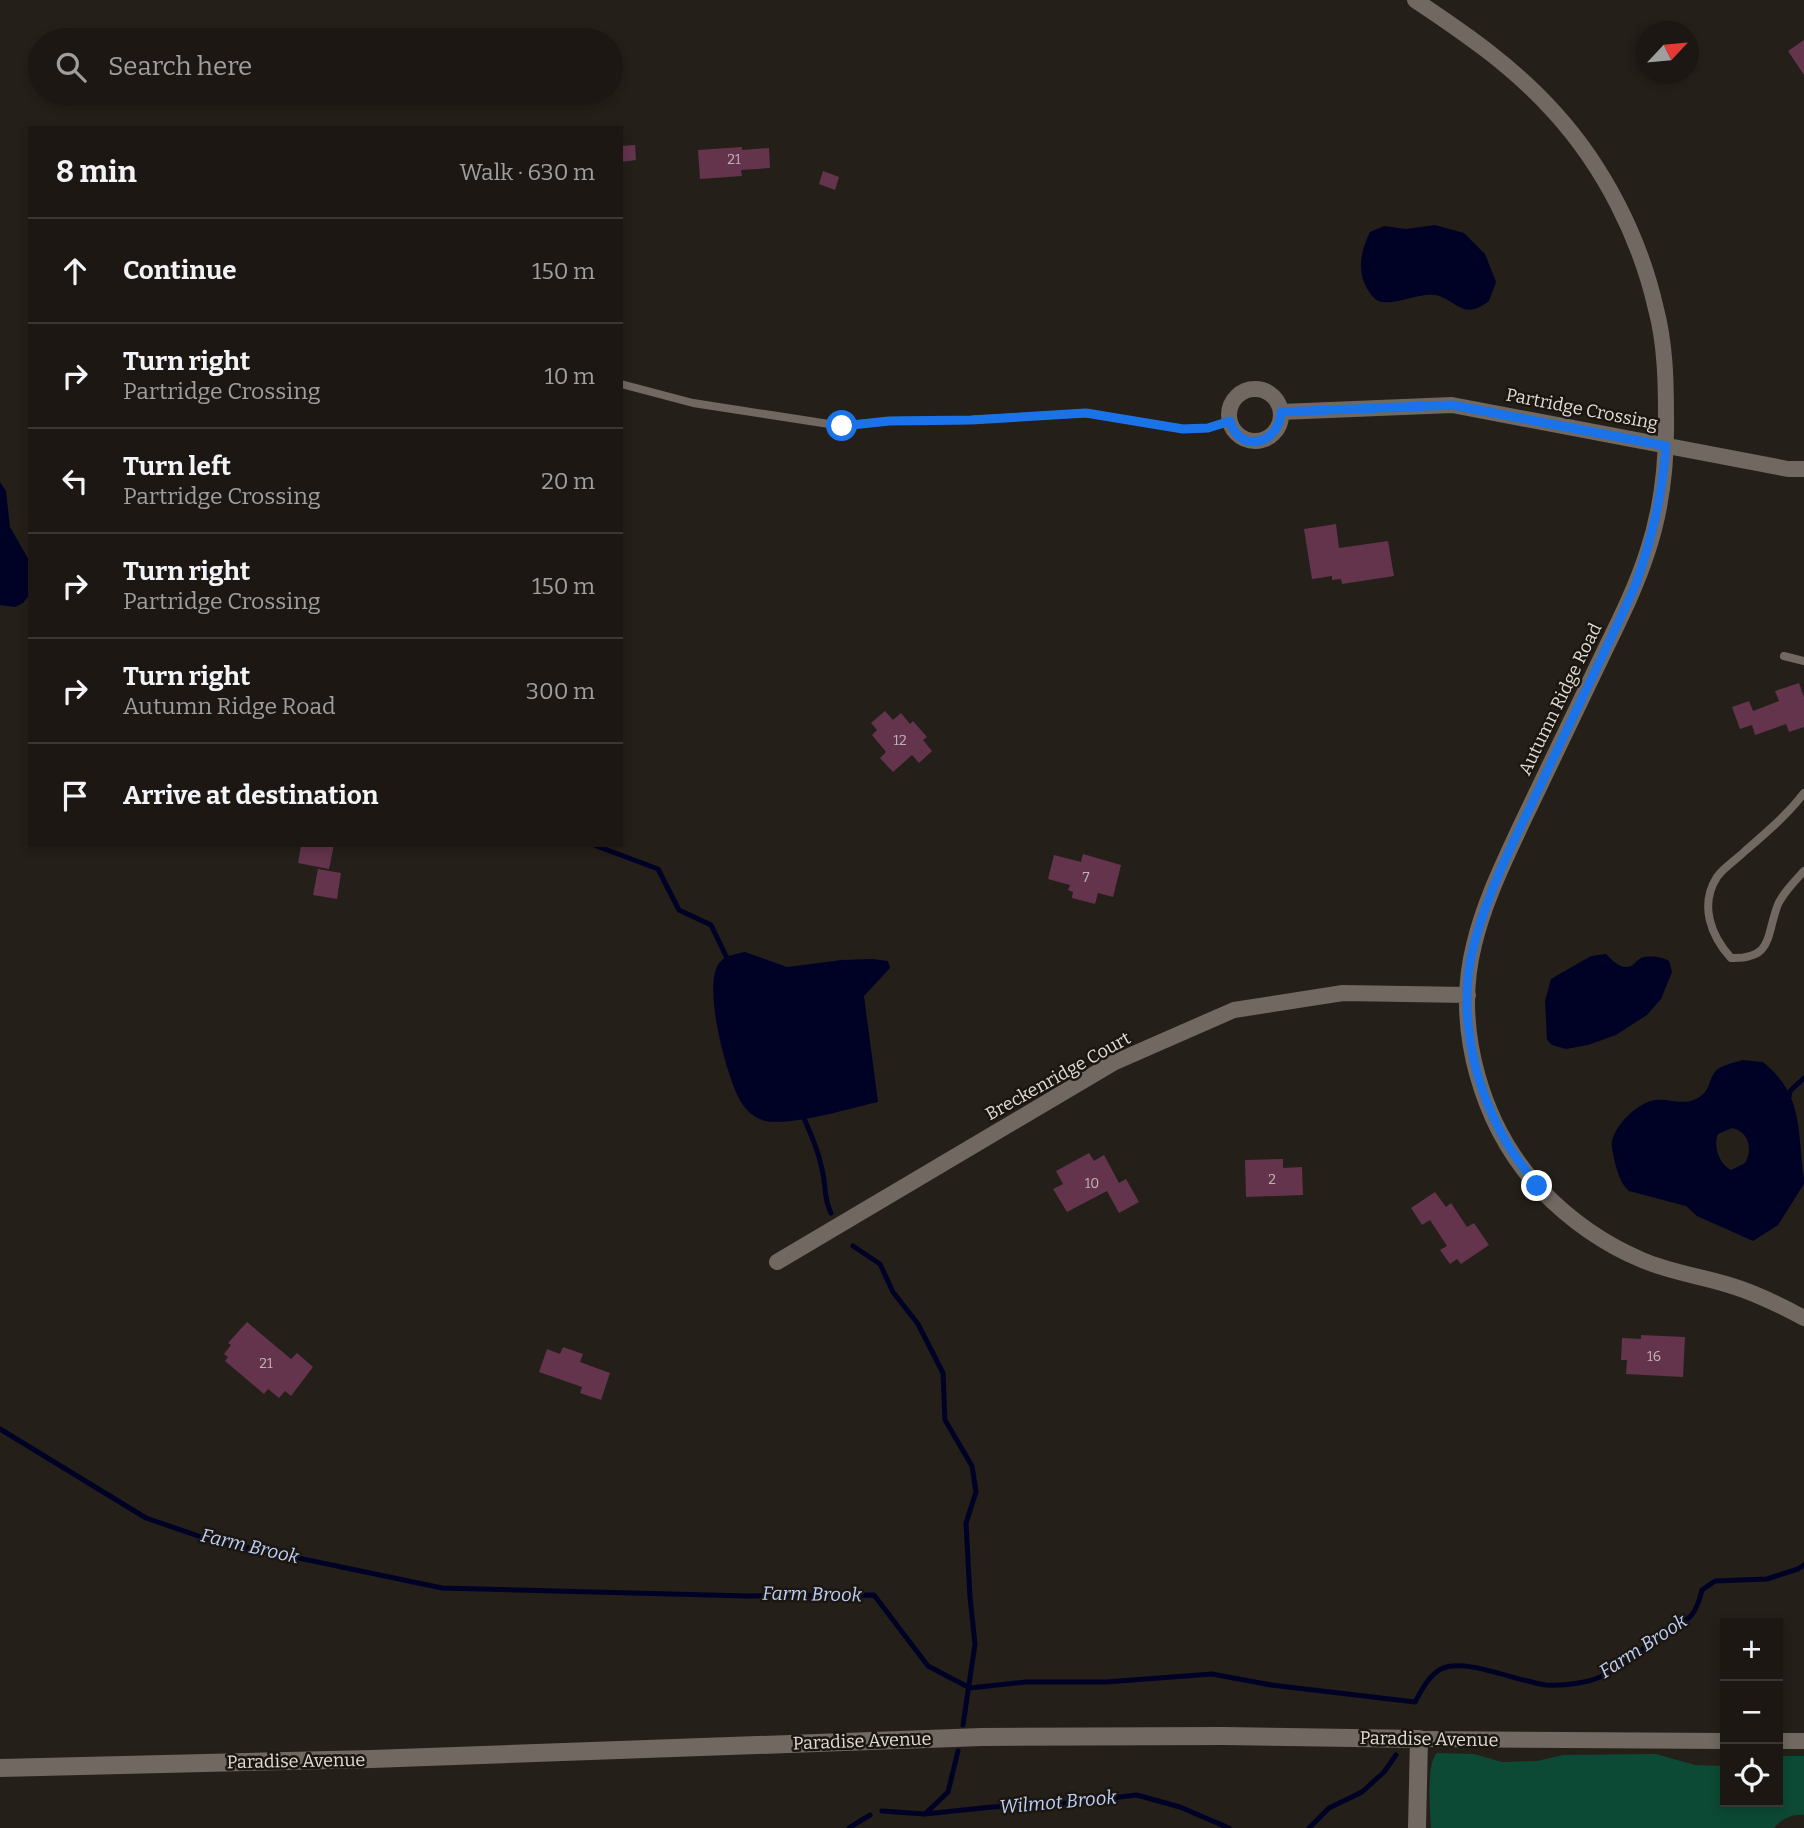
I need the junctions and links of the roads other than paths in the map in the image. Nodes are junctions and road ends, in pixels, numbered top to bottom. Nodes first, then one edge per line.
1 (1415, 0) edge
2 (623, 385) edge
3 (1281, 412) junction
4 (1230, 421) junction
5 (1666, 446) junction
6 (1804, 469) edge
7 (1784, 656) dead end
8 (1804, 661) edge
9 (1804, 793) edge
10 (1804, 871) edge
11 (1468, 995) junction
12 (777, 1262) dead end
13 (1804, 1318) edge
14 (1419, 1739) junction
15 (1720, 1741) edge
16 (1783, 1741) edge
17 (1804, 1741) edge
18 (0, 1768) edge
19 (1417, 1828) edge

1 - 5 street, Autumn Ridge Road
2 - 4 lane
3 - 4 street
3 - 4 street
3 - 5 street, Partridge Crossing
5 - 6 street, Partridge Crossing
5 - 11 street, Autumn Ridge Road
7 - 8 lane
9 - 10 lane
11 - 12 street, Breckenridge Court
11 - 13 street, Autumn Ridge Road
14 - 15 street, Paradise Avenue
14 - 18 street, Paradise Avenue
14 - 19 street
16 - 17 street

